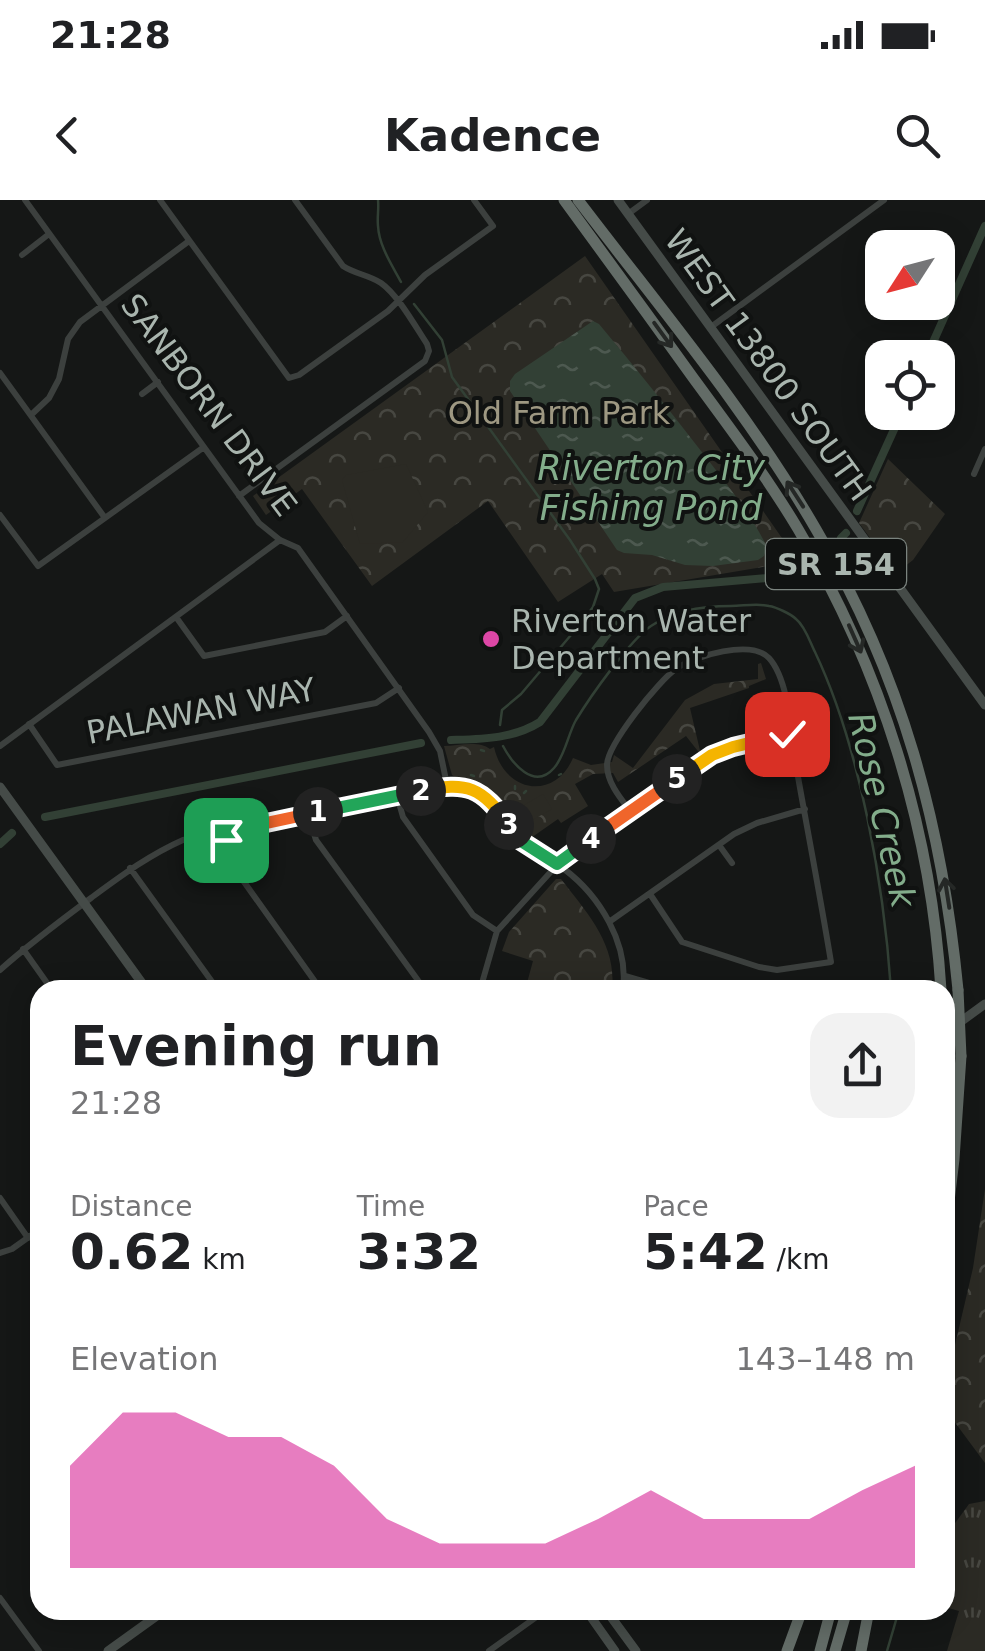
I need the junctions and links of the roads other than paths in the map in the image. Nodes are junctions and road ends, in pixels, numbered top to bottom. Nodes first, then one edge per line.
1 (25, 200) edge
2 (160, 200) edge
3 (294, 200) edge
4 (474, 200) edge
5 (564, 200) edge
6 (578, 200) edge
7 (618, 200) edge
8 (647, 200) edge
9 (884, 200) edge
10 (628, 214) junction
11 (49, 234) junction
12 (189, 241) junction
13 (22, 255) dead end
14 (398, 302) junction
15 (102, 304) junction
16 (711, 327) junction
17 (0, 373) edge
18 (158, 382) junction
19 (142, 394) dead end
20 (31, 414) junction
21 (204, 447) junction
22 (985, 449) edge
23 (974, 474) dead end
24 (239, 496) junction
25 (0, 515) edge
26 (105, 518) junction
27 (280, 540) junction
28 (348, 615) junction
29 (176, 618) junction
30 (399, 688) junction
31 (985, 704) edge
32 (29, 724) junction
33 (793, 732) junction
34 (0, 746) edge
35 (447, 786) junction
36 (0, 787) edge
37 (398, 796) junction
38 (805, 809) junction
39 (631, 812) junction
40 (308, 814) junction
41 (224, 832) junction
42 (719, 845) junction
43 (732, 863) dead end
44 (557, 864) junction
45 (130, 868) junction
46 (650, 894) junction
47 (84, 903) junction
48 (609, 922) junction
49 (497, 931) junction
50 (23, 949) junction
51 (0, 970) edge
52 (624, 976) junction
53 (45, 980) edge
54 (140, 980) edge
55 (211, 980) edge
56 (314, 980) edge
57 (418, 980) edge
58 (483, 980) edge
59 (624, 980) edge
60 (638, 980) edge
61 (940, 980) edge
62 (985, 1004) edge
63 (955, 1026) edge
64 (955, 1143) edge
65 (0, 1198) edge
66 (28, 1238) joint
67 (0, 1253) edge
68 (0, 1598) edge
69 (151, 1620) edge
70 (532, 1620) edge
71 (593, 1620) edge
72 (613, 1620) edge
73 (798, 1620) edge
74 (828, 1620) edge
75 (844, 1620) edge
76 (868, 1620) edge
77 (39, 1651) edge
78 (108, 1651) edge
79 (489, 1651) edge
80 (615, 1651) edge
81 (636, 1651) edge
82 (787, 1651) edge
83 (820, 1651) edge
84 (836, 1651) edge
85 (861, 1651) edge

1 - 11 street, SANBORN DRIVE
2 - 12 street
3 - 14 street
4 - 14 street
5 -> 61 highway, SR 154
64 -> 6 highway, SR 154, bridge
7 - 10 street, WEST 13800 SOUTH
8 - 10 street
9 - 16 street
10 - 16 street, WEST 13800 SOUTH
11 - 13 street
11 - 15 street, SANBORN DRIVE
12 - 14 street
12 - 15 street
14 - 24 street
15 - 18 street, SANBORN DRIVE
15 - 20 street
16 - 31 street, WEST 13800 SOUTH
17 - 20 street
18 - 19 street
18 - 21 street, SANBORN DRIVE
20 - 26 street
21 - 24 street, SANBORN DRIVE
21 - 26 street
22 - 23 street
24 - 27 street, SANBORN DRIVE
25 - 26 street
27 - 28 street, SANBORN DRIVE
27 - 29 street
28 - 29 street
28 - 30 street, SANBORN DRIVE
29 - 32 street
30 - 32 street, PALAWAN WAY
30 - 35 street, SANBORN DRIVE
32 - 34 street
33 - 38 street
33 - 39 street
33 - 39 street
35 - 37 street
35 - 44 street
36 - 47 street
37 - 40 street
37 - 49 street
38 - 42 street
38 - 46 street
39 - 44 street
40 - 41 street
40 - 57 street
41 - 45 street
41 - 56 street
42 - 43 street
42 - 46 street
44 - 48 street
44 - 49 street
45 - 47 street
45 - 55 street
46 - 48 street
47 - 50 street
47 - 54 street
48 - 52 street
49 - 58 street
50 - 51 street
50 - 53 street
52 - 59 street
52 - 60 street
62 - 63 street
65 - 66 street
66 - 67 street
68 - 77 street
69 - 78 street
70 - 79 street
71 - 80 street
72 - 81 street
73 - 82 highway
74 - 83 highway
75 - 84 highway
76 - 85 highway

